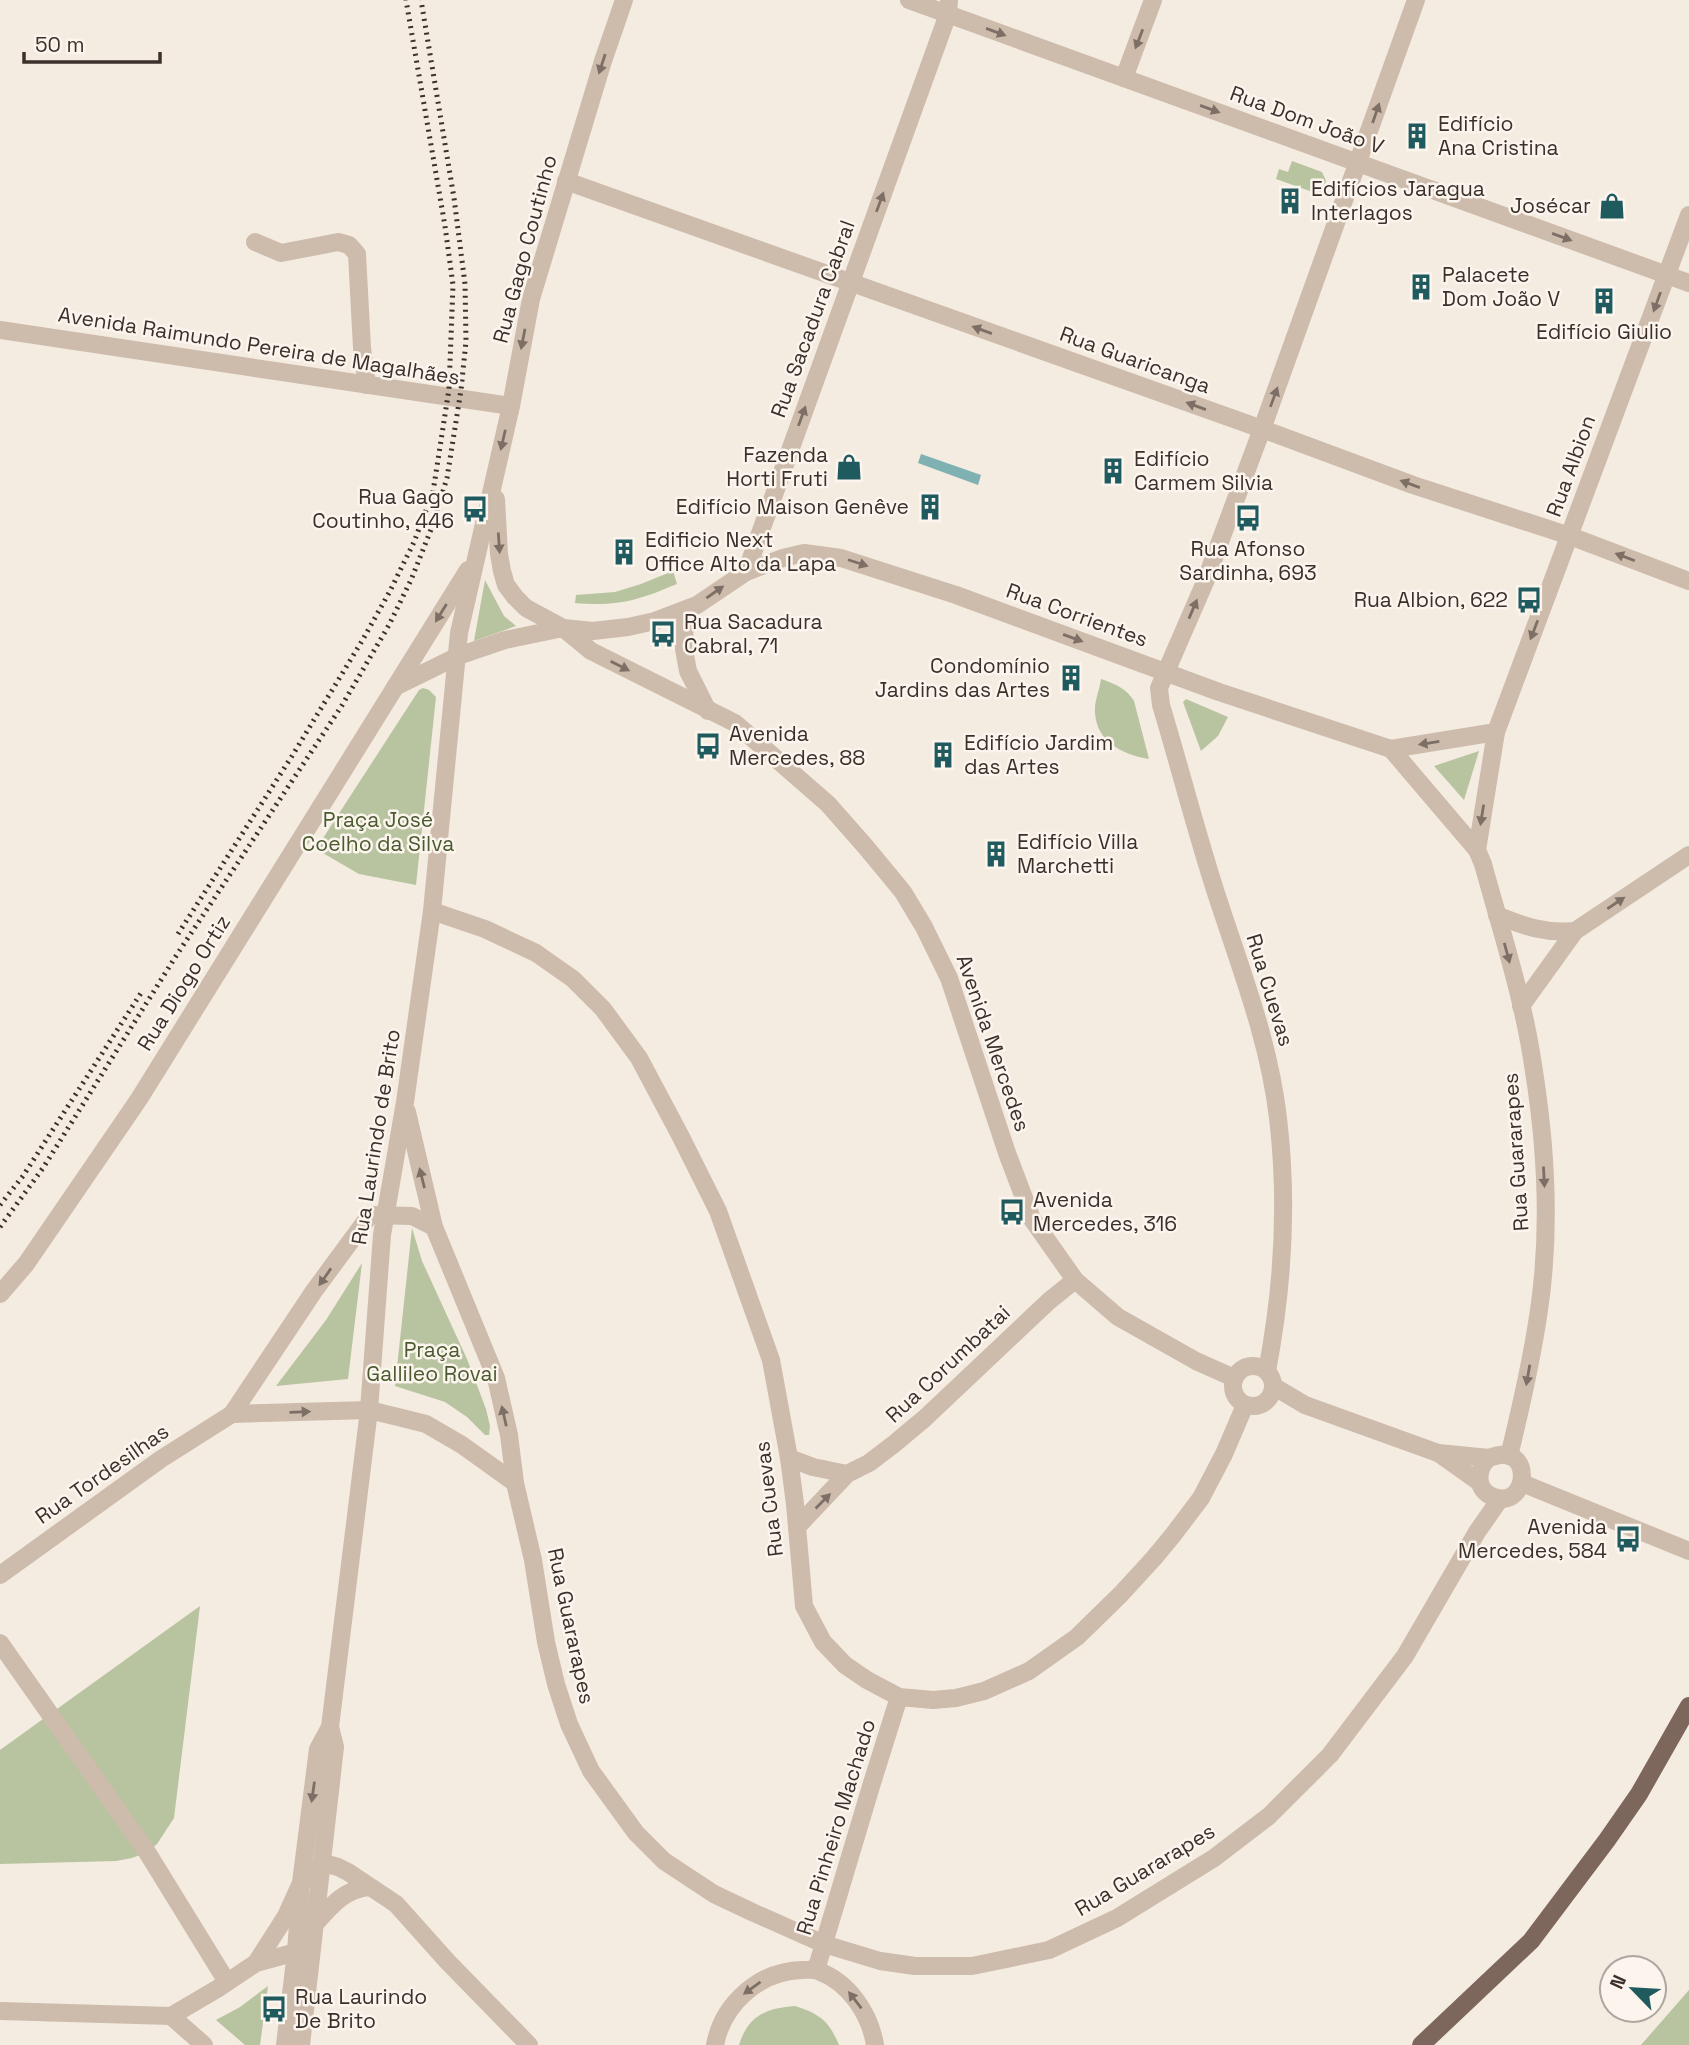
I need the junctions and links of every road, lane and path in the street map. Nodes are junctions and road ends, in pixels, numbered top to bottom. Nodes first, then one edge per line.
1 (624, 0) edge
2 (909, 0) edge
3 (1153, 0) edge
4 (1416, 0) edge
5 (948, 7) edge
6 (1124, 78) junction
7 (1359, 163) junction
8 (566, 181) junction
9 (1689, 215) edge
10 (255, 242) dead end
11 (1667, 275) junction
12 (850, 283) junction
13 (1689, 283) edge
14 (0, 330) edge
15 (367, 385) junction
16 (511, 406) junction
17 (1262, 429) junction
18 (495, 475) junction
19 (1570, 536) junction
20 (478, 555) junction
21 (746, 572) junction
22 (1689, 582) edge
23 (685, 610) junction
24 (563, 628) junction
25 (464, 654) junction
26 (432, 668) junction
27 (1166, 672) junction
28 (455, 681) junction
29 (395, 687) junction
30 (708, 711) junction
31 (1496, 732) junction
32 (1391, 750) junction
33 (1476, 850) junction
34 (1689, 855) edge
35 (432, 911) junction
36 (1497, 915) junction
37 (1575, 931) junction
38 (1521, 1006) junction
39 (405, 1102) junction
40 (387, 1215) junction
41 (434, 1227) junction
42 (1075, 1280) junction
43 (0, 1294) edge
44 (1234, 1378) junction
45 (1265, 1380) junction
46 (1245, 1405) junction
47 (369, 1410) junction
48 (232, 1413) junction
49 (1438, 1453) junction
50 (1509, 1456) junction
51 (789, 1458) junction
52 (1489, 1458) junction
53 (848, 1474) junction
54 (515, 1483) junction
55 (1522, 1483) junction
56 (1481, 1485) junction
57 (1500, 1499) junction
58 (797, 1527) junction
59 (1477, 1532) junction
60 (1689, 1551) edge
61 (0, 1575) edge
62 (0, 1643) edge
63 (899, 1697) junction
64 (1689, 1706) edge
65 (330, 1727) junction
66 (320, 1867) junction
67 (301, 1883) junction
68 (369, 1887) junction
69 (314, 1931) junction
70 (824, 1944) junction
71 (296, 1952) junction
72 (256, 1963) junction
73 (816, 1969) junction
74 (227, 1982) junction
75 (0, 2011) edge
76 (171, 2016) junction
77 (204, 2045) edge
78 (285, 2045) edge
79 (301, 2045) edge
80 (529, 2045) edge
81 (715, 2045) edge
82 (875, 2045) edge
83 (1421, 2045) edge

1 -> 8 street, Rua Gago Coutinho
2 - 5 street, Rua Dom João V
3 -> 6 street
7 -> 4 street, Rua Cuevas
5 -> 6 street, Rua Dom João V
12 -> 5 street, Rua Sacadura Cabral
6 -> 7 street, Rua Dom João V
7 -> 11 street, Rua Dom João V
17 -> 7 street, Rua Cuevas
8 - 12 street, Rua Guaricanga
8 -> 16 street, Rua Gago Coutinho
9 - 11 street, Rua Albion
10 - 15 street
11 - 13 street, Rua Dom João V
11 -> 19 street, Rua Albion
17 -> 12 street, Rua Guaricanga
21 -> 12 street, Rua Sacadura Cabral
14 - 15 street, Avenida Raimundo Pereira de Magalhães
15 - 16 street, Avenida Raimundo Pereira de Magalhães
16 -> 18 street, Rua Gago Coutinho
19 -> 17 street, Rua Guaricanga
27 -> 17 street, Rua Cuevas
18 - 20 street, Rua Gago Coutinho
18 -> 24 street
22 -> 19 street, Rua Guaricanga
19 -> 31 street, Rua Albion
20 - 25 street, Rua Laurindo de Brito
20 -> 29 street, Rua Diogo Ortiz
23 -> 21 street
21 -> 27 street, Rua Corrientes
23 - 24 street
23 - 30 street
24 - 25 street
24 -> 30 street, Avenida Mercedes
25 - 26 street
25 - 28 street, Rua Laurindo de Brito
26 - 28 street
26 - 29 street
27 - 32 street, Rua Corrientes
27 - 45 street, Rua Cuevas
28 - 35 street, Rua Laurindo de Brito
29 - 43 street, Rua Diogo Ortiz
30 - 42 street, Avenida Mercedes
31 -> 32 street
31 -> 33 street, Rua Albion
32 - 33 street
33 - 36 street, Rua Guararapes
37 -> 34 street
35 - 39 street, Rua Laurindo de Brito
35 - 51 street, Rua Cuevas
36 - 37 street
36 -> 38 street, Rua Guararapes
37 - 38 street
38 -> 50 street, Rua Guararapes
39 - 40 street, Rua Laurindo de Brito
41 -> 39 street, Rua Guararapes
40 - 41 street
40 - 47 street, Rua Laurindo de Brito
40 -> 48 street, Rua Tordesilhas
54 -> 41 street, Rua Guararapes
42 - 44 street, Avenida Mercedes
42 - 53 street, Rua Corumbatai
44 - 45 street
44 - 46 street
45 - 46 street
45 - 49 street
46 - 63 street, Rua Cuevas
48 -> 47 street
47 - 54 street
47 - 65 street, Rua Laurindo de Brito
48 - 61 street, Rua Tordesilhas
49 - 52 street
49 - 56 street
50 - 52 street
50 - 55 street
51 - 53 street
51 - 58 street, Rua Cuevas
52 - 56 street
58 -> 53 street, Rua Corumbatai
54 - 70 street, Rua Guararapes
55 - 57 street
55 - 60 street
56 - 57 street
56 - 59 street, Rua Guararapes
57 - 59 street, Rua Guararapes
58 - 63 street, Rua Cuevas
59 - 70 street, Rua Guararapes
62 - 74 street
63 - 70 street, Rua Pinheiro Machado
64 - 83 main road
65 - 66 street, Rua Laurindo de Brito
65 -> 67 street, Rua Laurindo de Brito
66 - 67 street
66 - 68 street
66 - 69 street, Rua Laurindo de Brito
67 - 71 street, Rua Laurindo de Brito
67 - 72 street
68 - 69 street
68 - 80 street
69 - 71 street
69 - 79 street, Rua Laurindo de Brito
70 - 73 street, Rua Pinheiro Machado
71 - 72 street
71 - 78 street, Rua Laurindo de Brito
72 - 74 street
73 -> 81 street
82 -> 73 street
74 - 76 street
75 - 76 street
76 - 77 street

